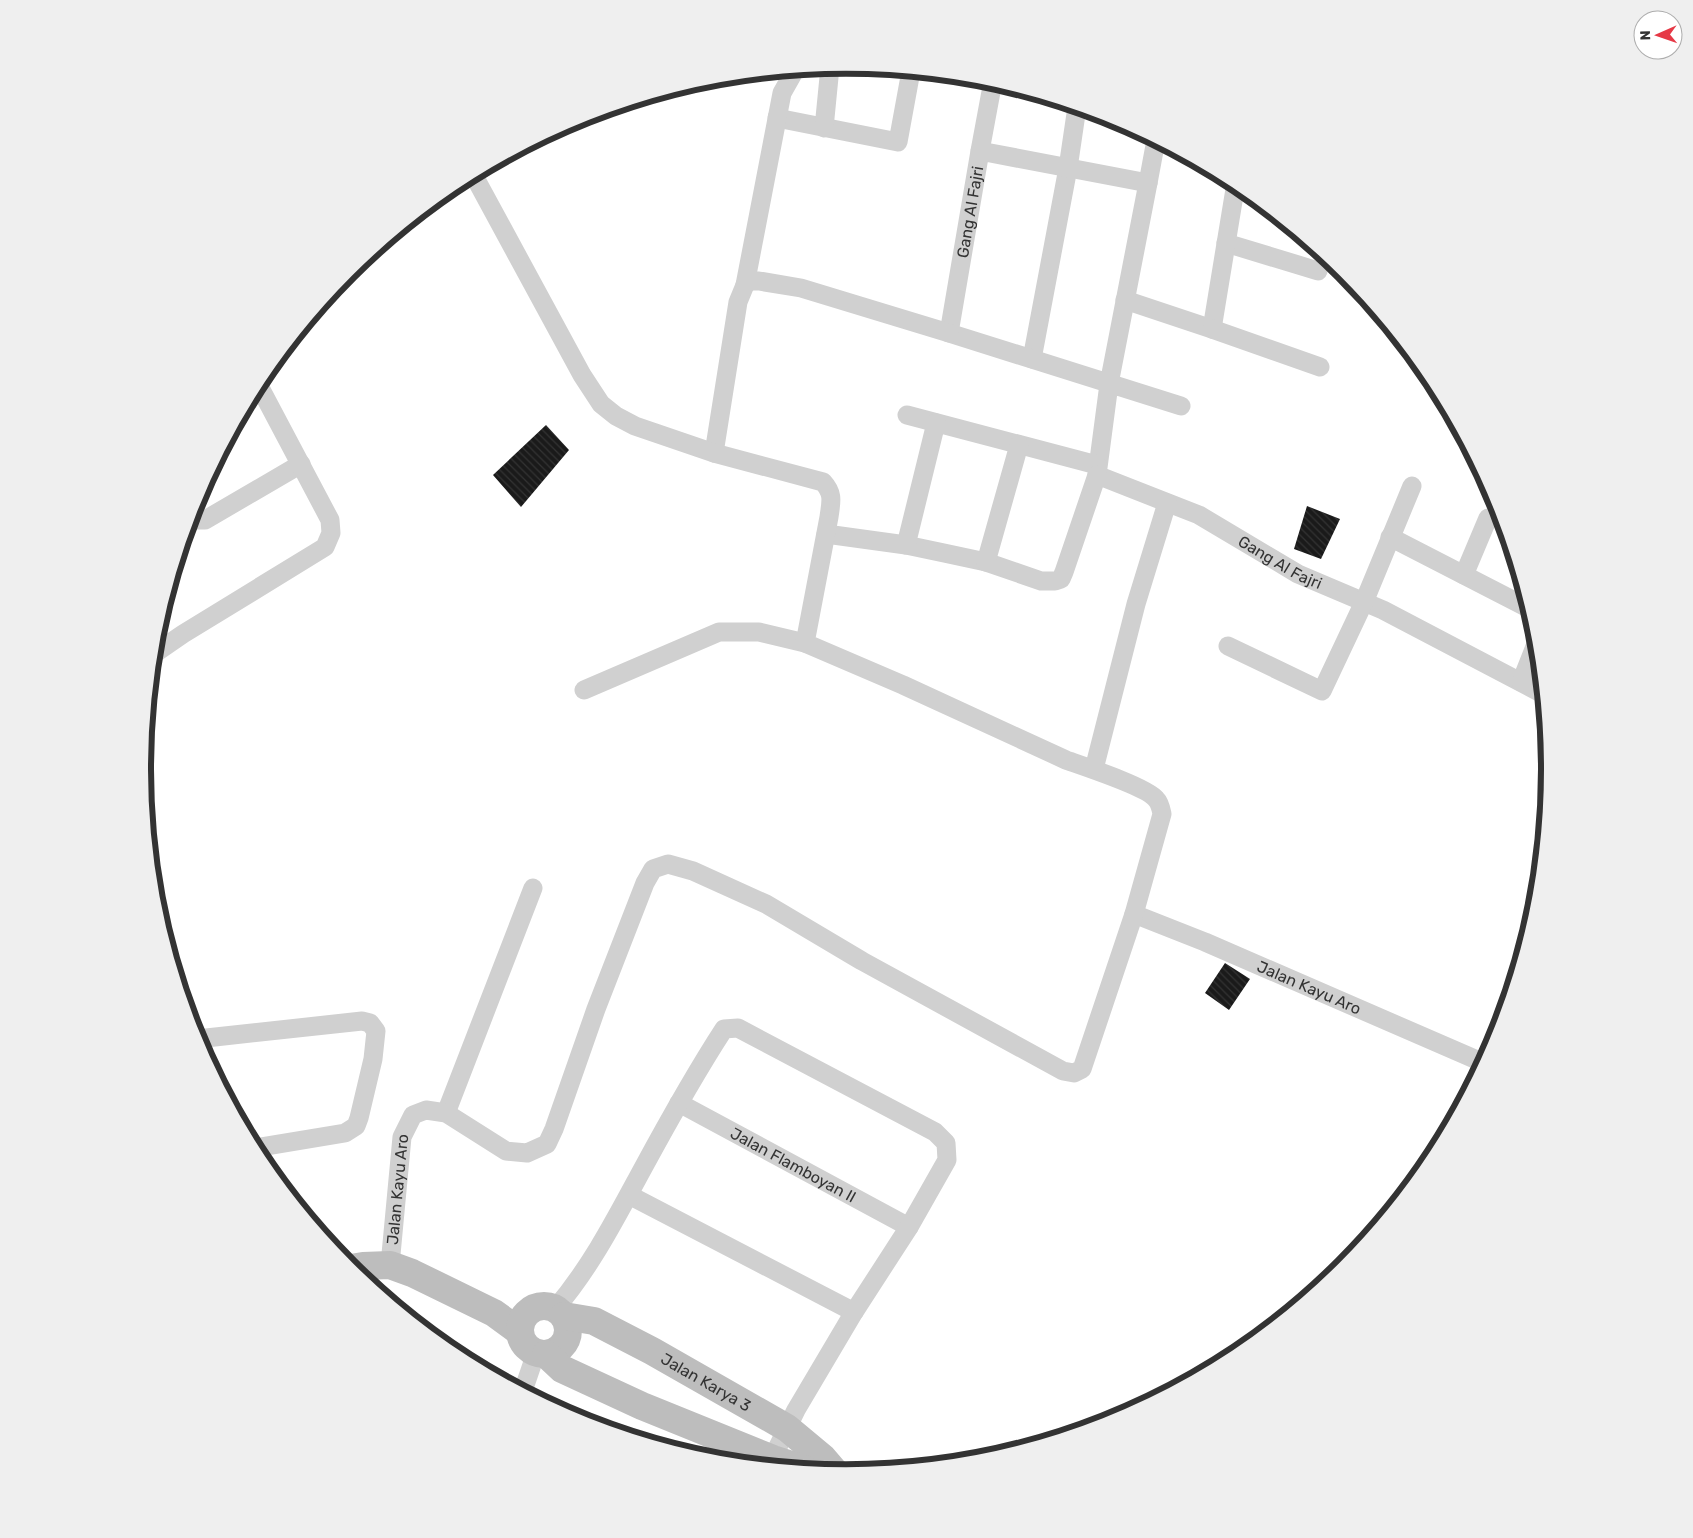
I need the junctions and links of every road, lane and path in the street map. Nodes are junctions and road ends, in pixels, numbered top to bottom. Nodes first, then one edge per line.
1 (829, 74) edge
2 (791, 76) edge
3 (910, 77) edge
4 (991, 89) edge
5 (1076, 113) edge
6 (777, 118) junction
7 (824, 128) junction
8 (1155, 146) edge
9 (980, 151) junction
10 (1068, 168) junction
11 (477, 181) edge
12 (1148, 183) junction
13 (1234, 192) edge
14 (1226, 243) junction
15 (1318, 271) dead end
16 (745, 285) junction
17 (1125, 300) junction
18 (1212, 330) junction
19 (949, 333) junction
20 (1032, 359) junction
21 (1320, 366) dead end
22 (1108, 384) junction
23 (262, 392) edge
24 (1180, 406) dead end
25 (908, 415) dead end
26 (936, 423) junction
27 (1019, 445) junction
28 (714, 453) junction
29 (301, 464) junction
30 (1097, 470) junction
31 (1412, 486) dead end
32 (1167, 503) junction
33 (1488, 518) dead end
34 (198, 520) edge
35 (826, 534) junction
36 (1390, 537) junction
37 (906, 545) junction
38 (986, 562) junction
39 (1464, 575) junction
40 (1364, 602) junction
41 (1522, 606) edge
42 (805, 643) junction
43 (1228, 646) dead end
44 (162, 649) edge
45 (1532, 655) edge
46 (1521, 682) junction
47 (584, 690) dead end
48 (1537, 691) edge
49 (1094, 769) junction
50 (533, 888) dead end
51 (1134, 914) junction
52 (205, 1038) edge
53 (1478, 1060) edge
54 (679, 1103) junction
55 (446, 1113) junction
56 (263, 1146) edge
57 (629, 1195) junction
58 (909, 1227) junction
59 (390, 1265) junction
60 (361, 1266) edge
61 (854, 1312) junction
62 (542, 1329) junction
63 (525, 1385) edge
64 (787, 1428) junction
65 (764, 1459) edge
66 (772, 1460) edge
67 (828, 1464) edge

1 - 7 street
2 - 6 street
3 - 7 street
4 - 9 street
5 - 10 street
6 - 7 street
6 - 16 street
8 - 12 street
9 - 10 street, Gang Al Fajri
9 - 19 street, Gang Al Fajri
10 - 12 street, Gang Al Fajri
10 - 20 street
11 - 28 street
12 - 17 street
13 - 14 street
14 - 15 street
14 - 18 street
16 - 19 street
16 - 28 street
17 - 18 street
17 - 22 street
18 - 21 street
19 - 20 street
20 - 22 street
22 - 24 street
22 - 30 street
23 - 29 street
25 - 26 street, Gang Al Fajri
26 - 27 street, Gang Al Fajri
26 - 37 street
27 - 30 street, Gang Al Fajri
27 - 38 street
28 - 35 street
29 - 34 street
29 - 44 street
30 - 32 street, Gang Al Fajri
30 - 38 street
31 - 36 street
32 - 40 street, Gang Al Fajri
32 - 49 street
33 - 39 street
35 - 37 street
35 - 42 street
36 - 39 street
36 - 40 street
37 - 38 street
39 - 41 street
40 - 43 street
40 - 46 street, Gang Al Fajri
42 - 47 street
42 - 49 street
45 - 46 street
46 - 48 street, Gang Al Fajri
49 - 51 street
50 - 55 street
51 - 53 street, Jalan Kayu Aro
51 - 55 street
52 - 56 street
54 - 57 street
54 - 58 street, Jalan Flamboyan II
54 - 58 street
55 - 59 street, Jalan Kayu Aro
57 - 61 street
57 - 62 street
58 - 61 street
59 - 60 street, Jalan Karya 3
59 - 62 street, Jalan Karya 3
61 - 64 street
62 - 63 street
62 - 64 street, Jalan Karya 3
62 - 65 street, Jalan Karya 3
64 - 66 street
64 - 67 street, Jalan Karya 3

